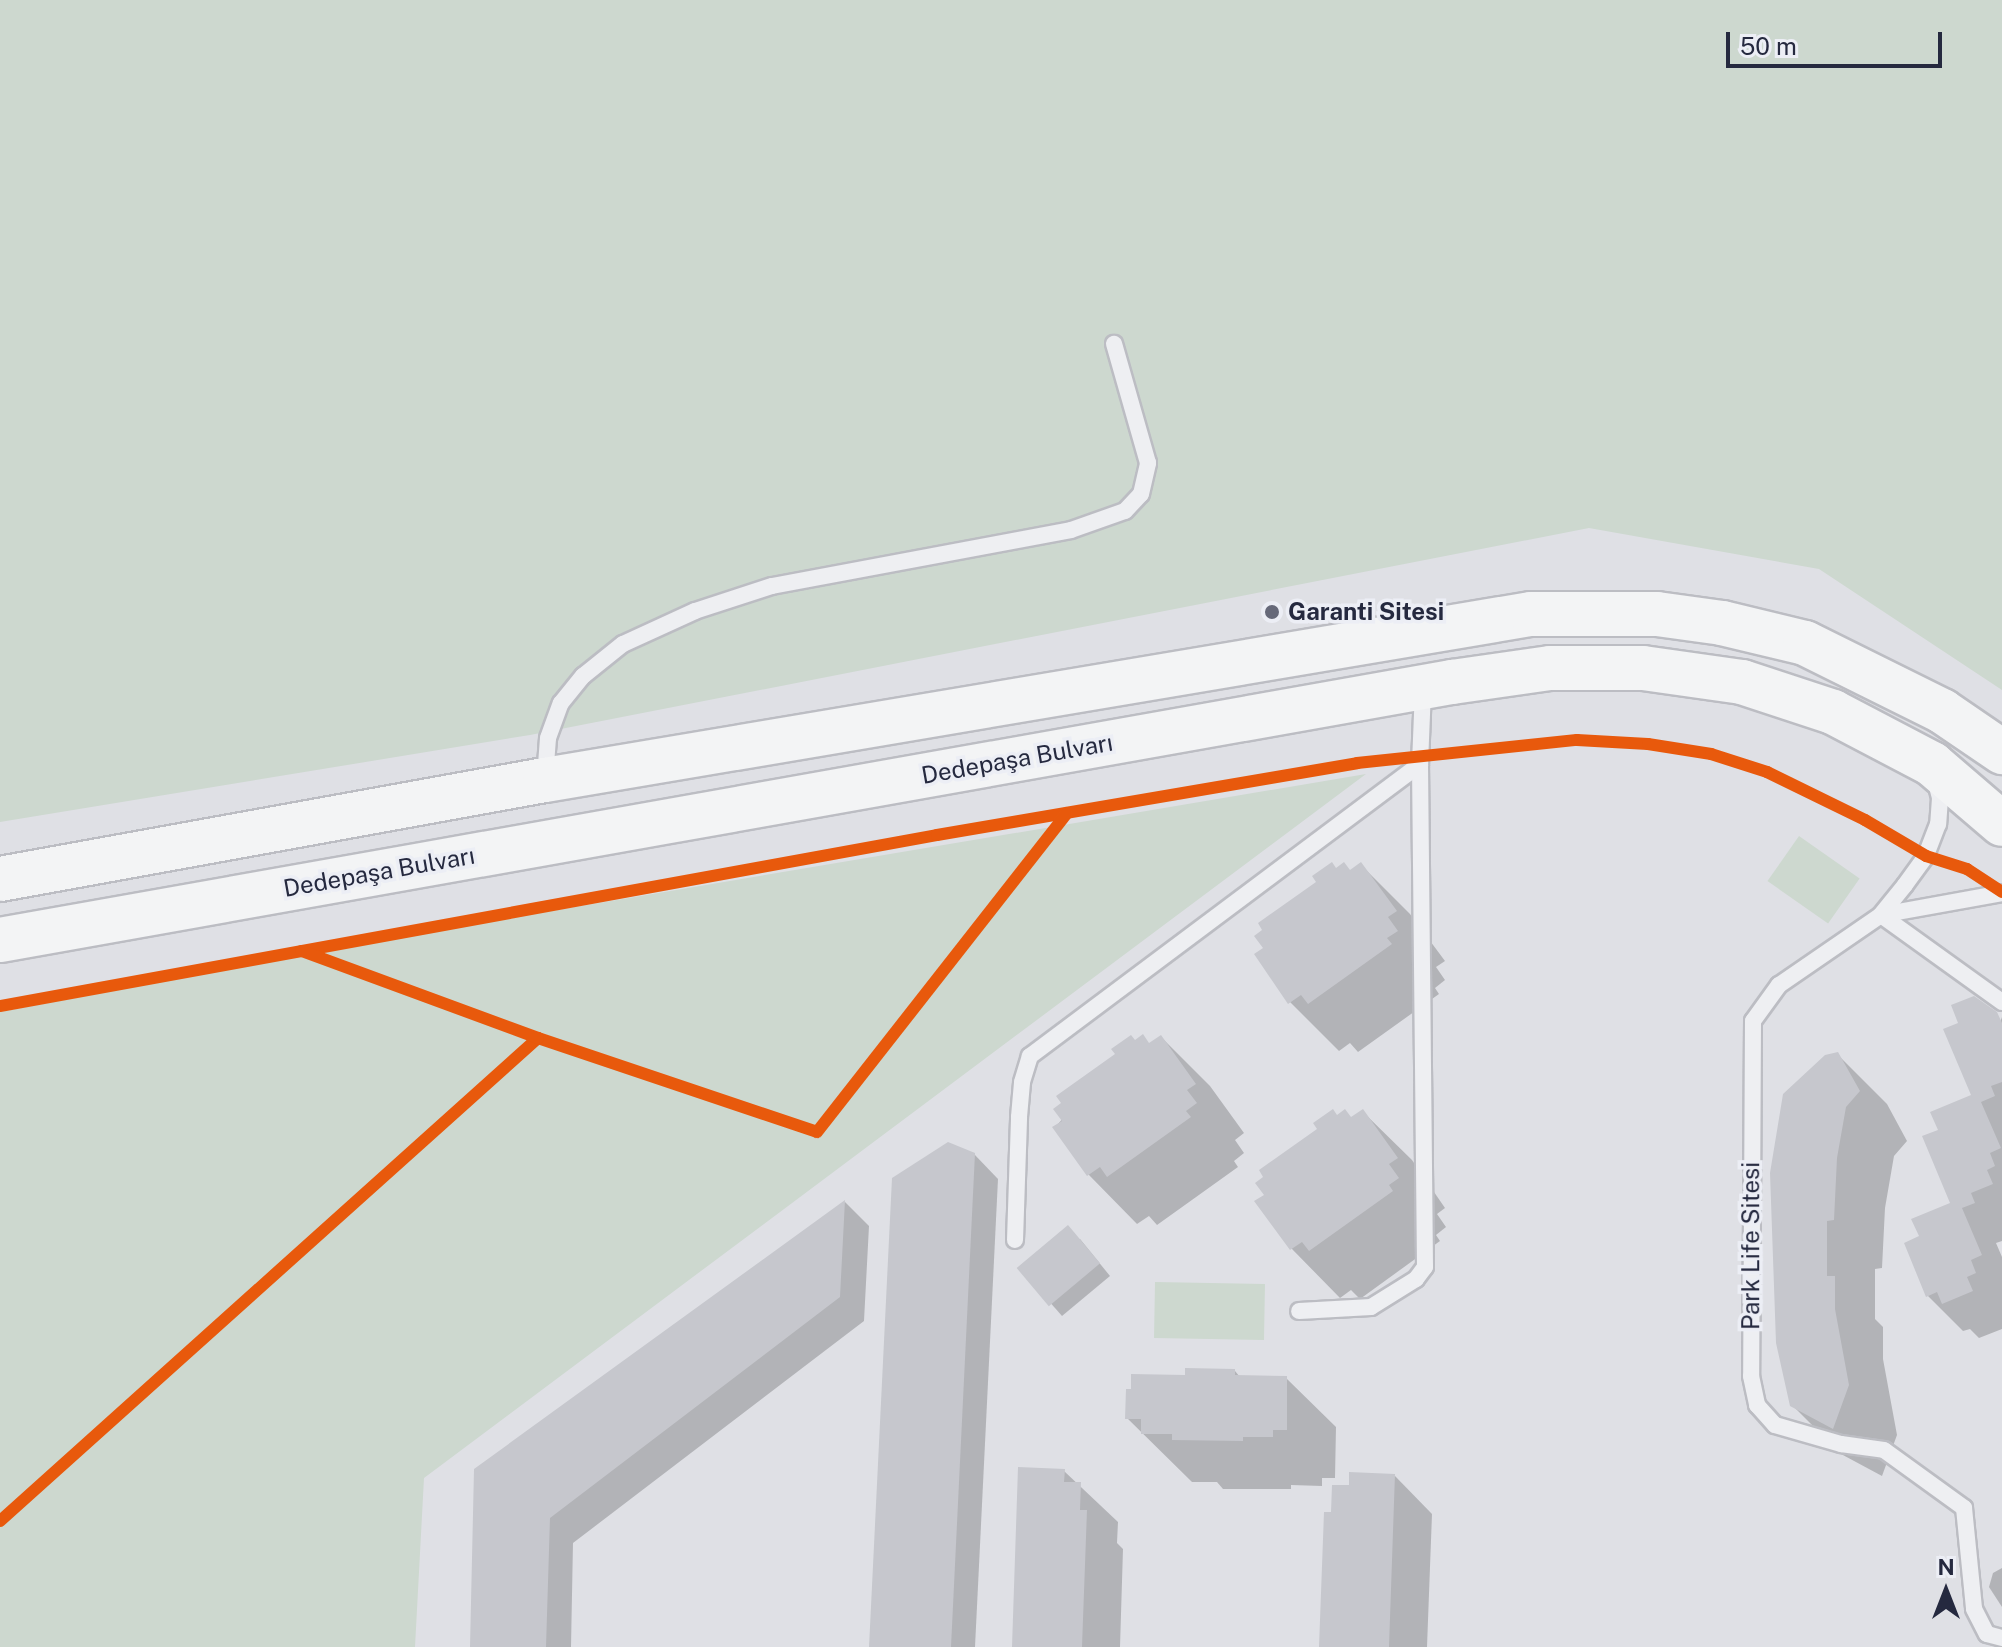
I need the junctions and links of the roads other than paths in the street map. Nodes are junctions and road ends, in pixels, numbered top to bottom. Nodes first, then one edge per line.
1 (1114, 344) dead end
2 (1423, 687) junction
3 (2002, 752) edge
4 (1420, 764) junction
5 (1932, 764) junction
6 (545, 780) junction
7 (2002, 824) edge
8 (0, 879) edge
9 (2002, 893) edge
10 (1881, 915) junction
11 (0, 940) edge
12 (2002, 1002) edge
13 (1015, 1240) dead end
14 (1299, 1311) dead end
15 (2002, 1638) edge

1 - 6 lane
2 - 4 lane
2 - 5 main road, Dedepaşa Bulvarı
2 - 11 main road, Dedepaşa Bulvarı
3 - 6 main road
4 - 13 lane
4 - 14 lane
5 - 7 main road, Dedepaşa Bulvarı
5 - 10 lane
6 - 8 main road
9 - 10 lane
10 - 12 lane
10 - 15 lane, Park Life Sitesi

